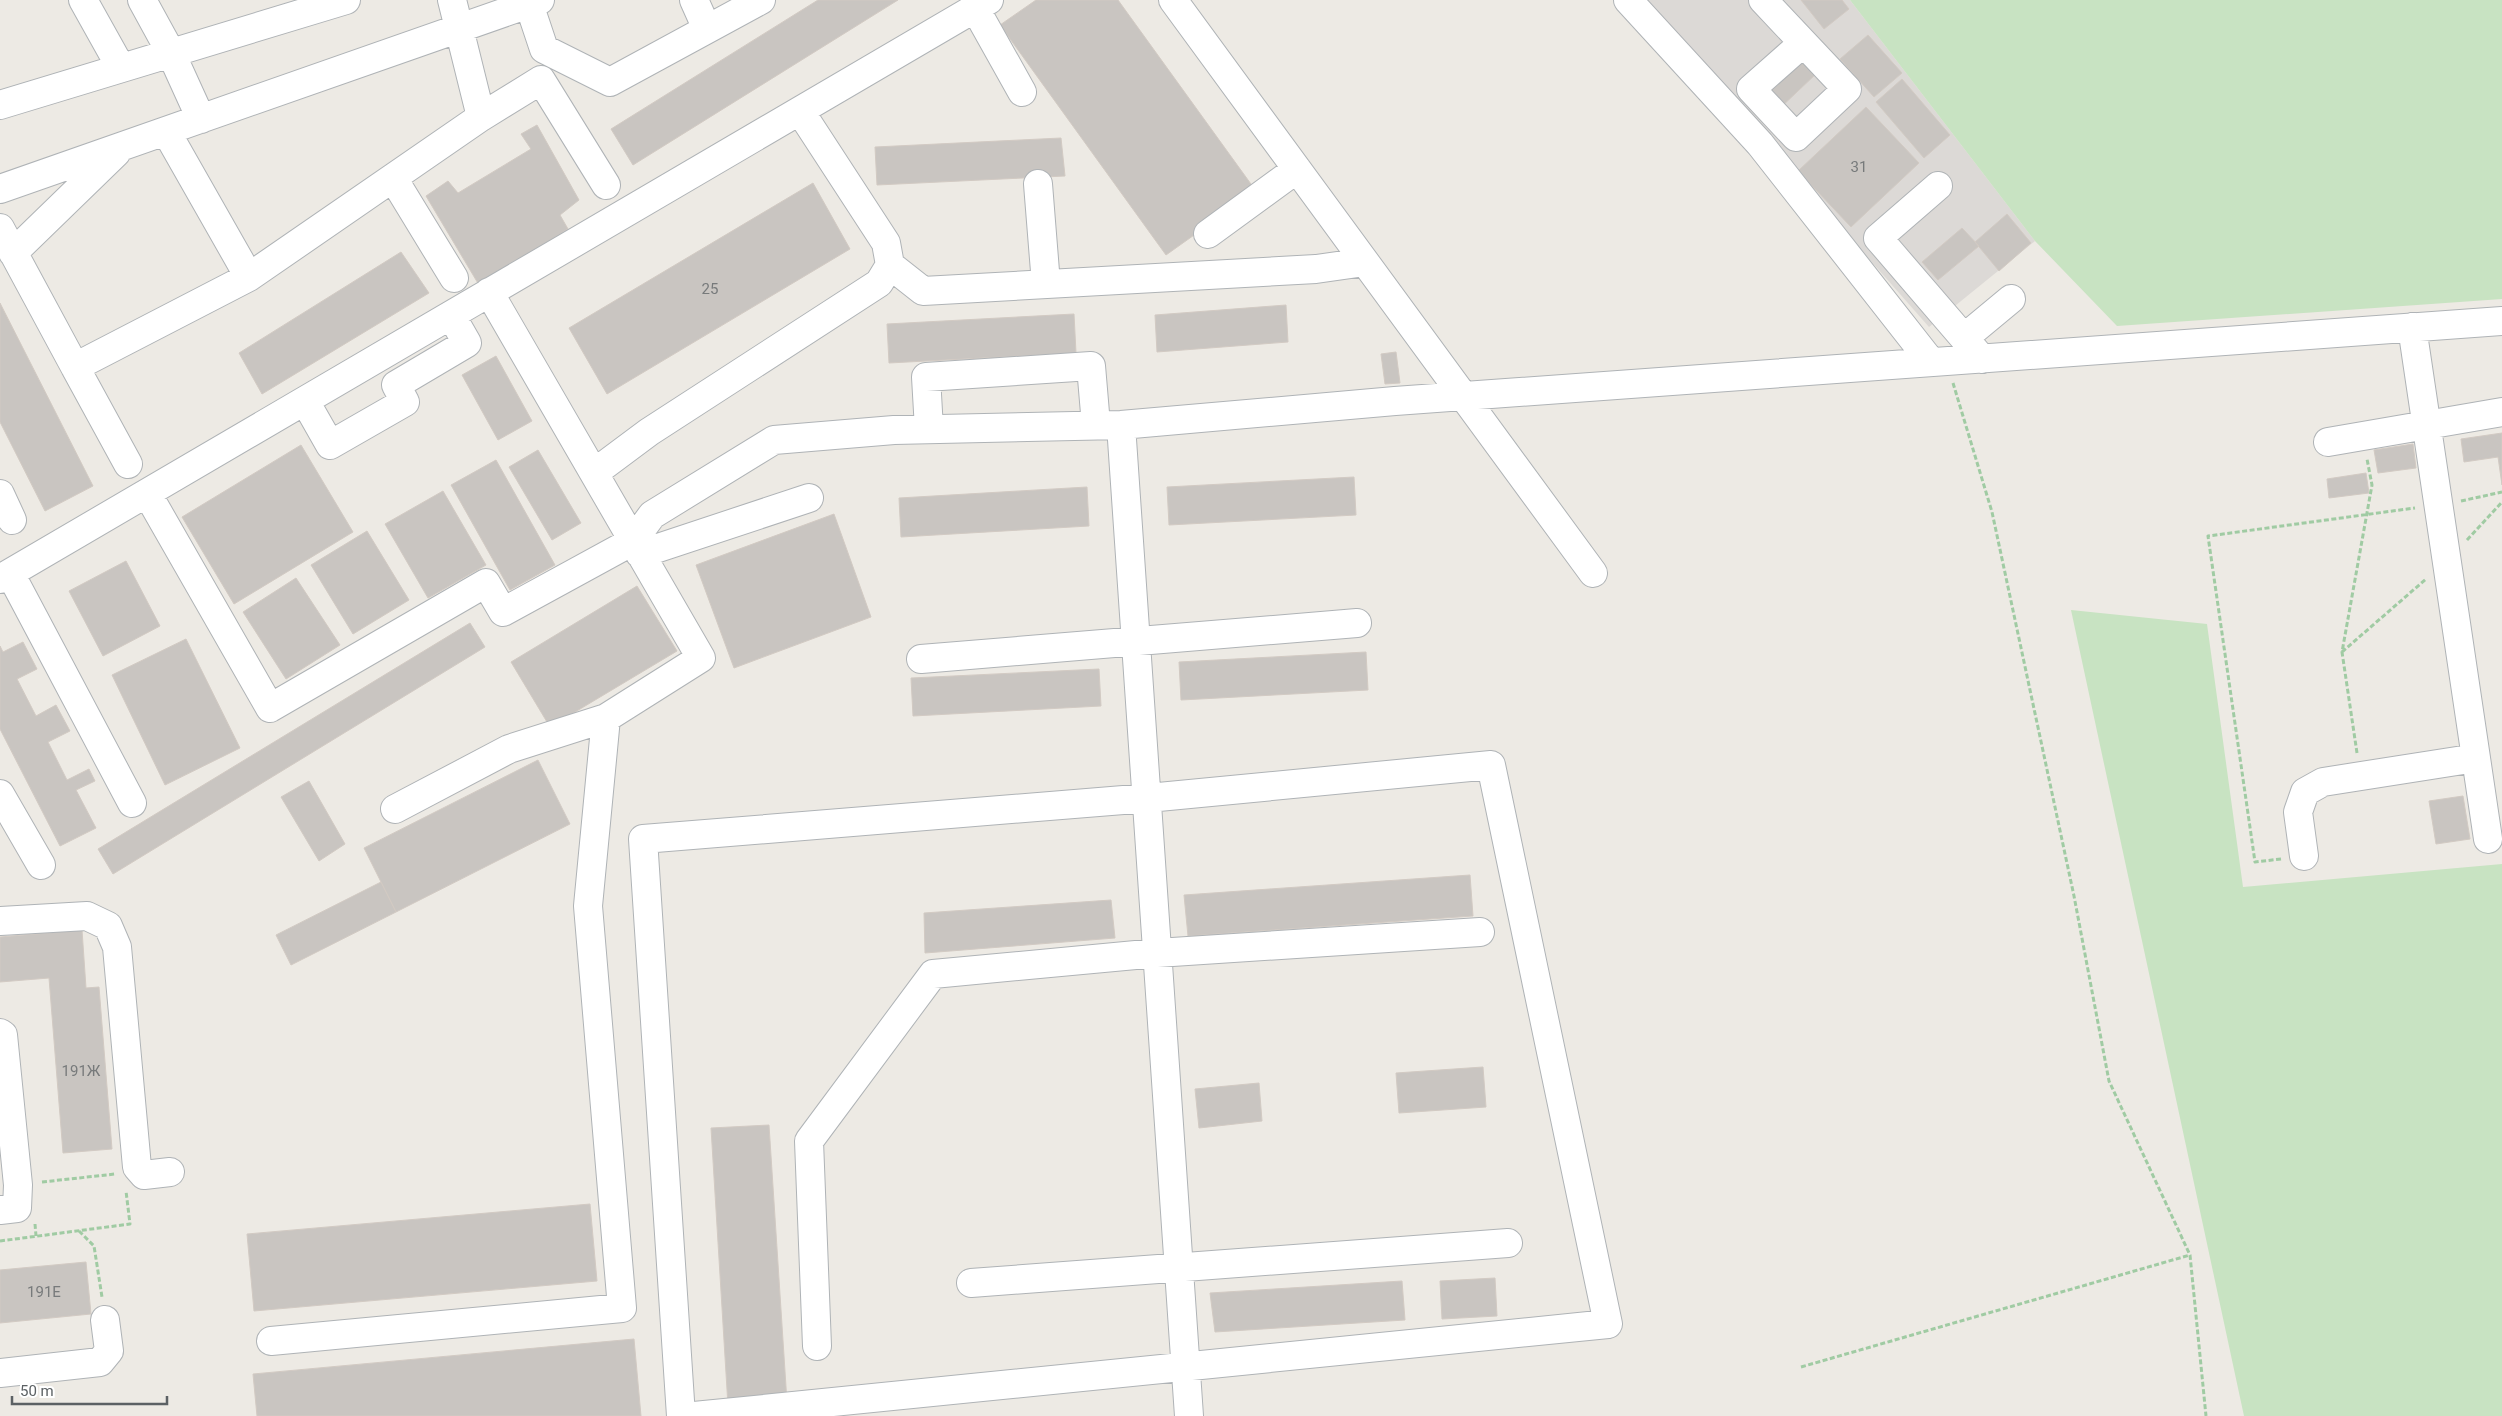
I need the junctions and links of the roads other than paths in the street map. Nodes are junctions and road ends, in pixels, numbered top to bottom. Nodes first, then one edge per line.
1 (82, 0) edge
2 (142, 0) edge
3 (346, 0) edge
4 (452, 0) edge
5 (694, 0) edge
6 (761, 0) edge
7 (1173, 0) edge
8 (1628, 0) edge
9 (1763, 0) edge
10 (534, 2) edge
11 (982, 4) edge
12 (460, 28) junction
13 (707, 29) junction
14 (1803, 43) dead end
15 (544, 49) junction
16 (171, 53) junction
17 (120, 68) junction
18 (541, 80) junction
19 (1022, 92) dead end
20 (0, 105) edge
21 (800, 111) junction
22 (481, 117) junction
23 (201, 119) junction
24 (166, 131) junction
25 (122, 146) junction
26 (1297, 170) junction
27 (393, 178) junction
28 (1038, 184) dead end
29 (606, 185) dead end
30 (1938, 186) dead end
31 (0, 189) edge
32 (0, 228) edge
33 (1208, 234) dead end
34 (14, 253) junction
35 (1365, 262) junction
36 (890, 265) junction
37 (249, 277) junction
38 (454, 278) dead end
39 (1046, 284) junction
40 (489, 292) junction
41 (2012, 299) dead end
42 (450, 315) junction
43 (2502, 321) edge
44 (2412, 327) junction
45 (1964, 338) junction
46 (1982, 359) junction
47 (1939, 362) junction
48 (75, 368) junction
49 (1464, 397) junction
50 (305, 401) junction
51 (2502, 412) edge
52 (1108, 425) junction
53 (2426, 425) junction
54 (929, 430) junction
55 (2328, 442) dead end
56 (128, 464) dead end
57 (594, 473) junction
58 (146, 493) junction
59 (0, 494) edge
60 (809, 498) dead end
61 (12, 520) dead end
62 (637, 547) junction
63 (1593, 573) dead end
64 (5, 576) edge
65 (1357, 623) dead end
66 (1135, 642) junction
67 (920, 659) dead end
68 (606, 718) junction
69 (2476, 758) junction
70 (0, 794) edge
71 (1148, 798) junction
72 (132, 803) dead end
73 (395, 809) dead end
74 (2488, 839) dead end
75 (2304, 856) road end
76 (41, 866) dead end
77 (0, 921) edge
78 (1480, 932) dead end
79 (1157, 953) junction
80 (0, 1033) edge
81 (170, 1172) dead end
82 (0, 1210) edge
83 (1508, 1243) dead end
84 (1178, 1268) junction
85 (970, 1283) dead end
86 (105, 1320) road end
87 (271, 1341) dead end
88 (817, 1346) dead end
89 (1185, 1366) junction
90 (0, 1373) edge
91 (681, 1416) edge
92 (694, 1416) edge
93 (1189, 1416) edge

1 - 17 lane
2 - 16 lane
3 - 16 lane
4 - 12 lane
5 - 13 lane
6 - 13 lane
7 - 26 lane
8 - 47 lane
9 - 14 lane
10 - 12 lane
10 - 15 lane
11 - 19 lane
11 - 21 lane
12 - 22 lane
12 - 23 lane
13 - 15 lane
15 - 18 lane
16 - 17 lane
16 - 23 lane
17 - 20 lane
18 - 22 lane
18 - 29 lane
21 - 36 lane
21 - 40 lane
22 - 27 lane
23 - 24 lane
24 - 25 lane
24 - 37 lane
25 - 31 lane
25 - 34 lane
26 - 33 lane
26 - 35 lane
27 - 37 lane
27 - 38 lane
28 - 39 lane
30 - 45 lane
32 - 34 lane
34 - 48 lane
35 - 39 lane
35 - 49 lane
36 - 39 lane
36 - 57 lane
37 - 48 lane
40 - 42 lane
40 - 57 lane
41 - 45 lane
42 - 50 lane
42 - 50 lane
43 - 44 lane
44 - 46 lane
44 - 53 lane
45 - 46 lane
46 - 47 lane
47 - 49 lane
48 - 56 lane
49 - 52 lane
49 - 63 lane
50 - 58 lane
51 - 53 lane
52 - 54 lane
52 - 54 lane
52 - 66 lane
53 - 55 lane
53 - 69 lane
54 - 62 lane
57 - 62 lane
58 - 62 lane
58 - 64 lane
59 - 61 lane
60 - 62 lane
62 - 68 lane
64 - 72 lane
65 - 66 lane
66 - 67 lane
66 - 71 lane
68 - 73 lane
68 - 87 lane
69 - 74 lane
69 - 75 lane
70 - 76 lane
71 - 79 lane
71 - 89 lane
71 - 91 lane
77 - 81 lane
78 - 79 lane
79 - 84 lane
79 - 88 lane
80 - 82 lane
83 - 84 lane
84 - 85 lane
84 - 89 lane
86 - 90 lane
89 - 92 lane
89 - 93 lane

